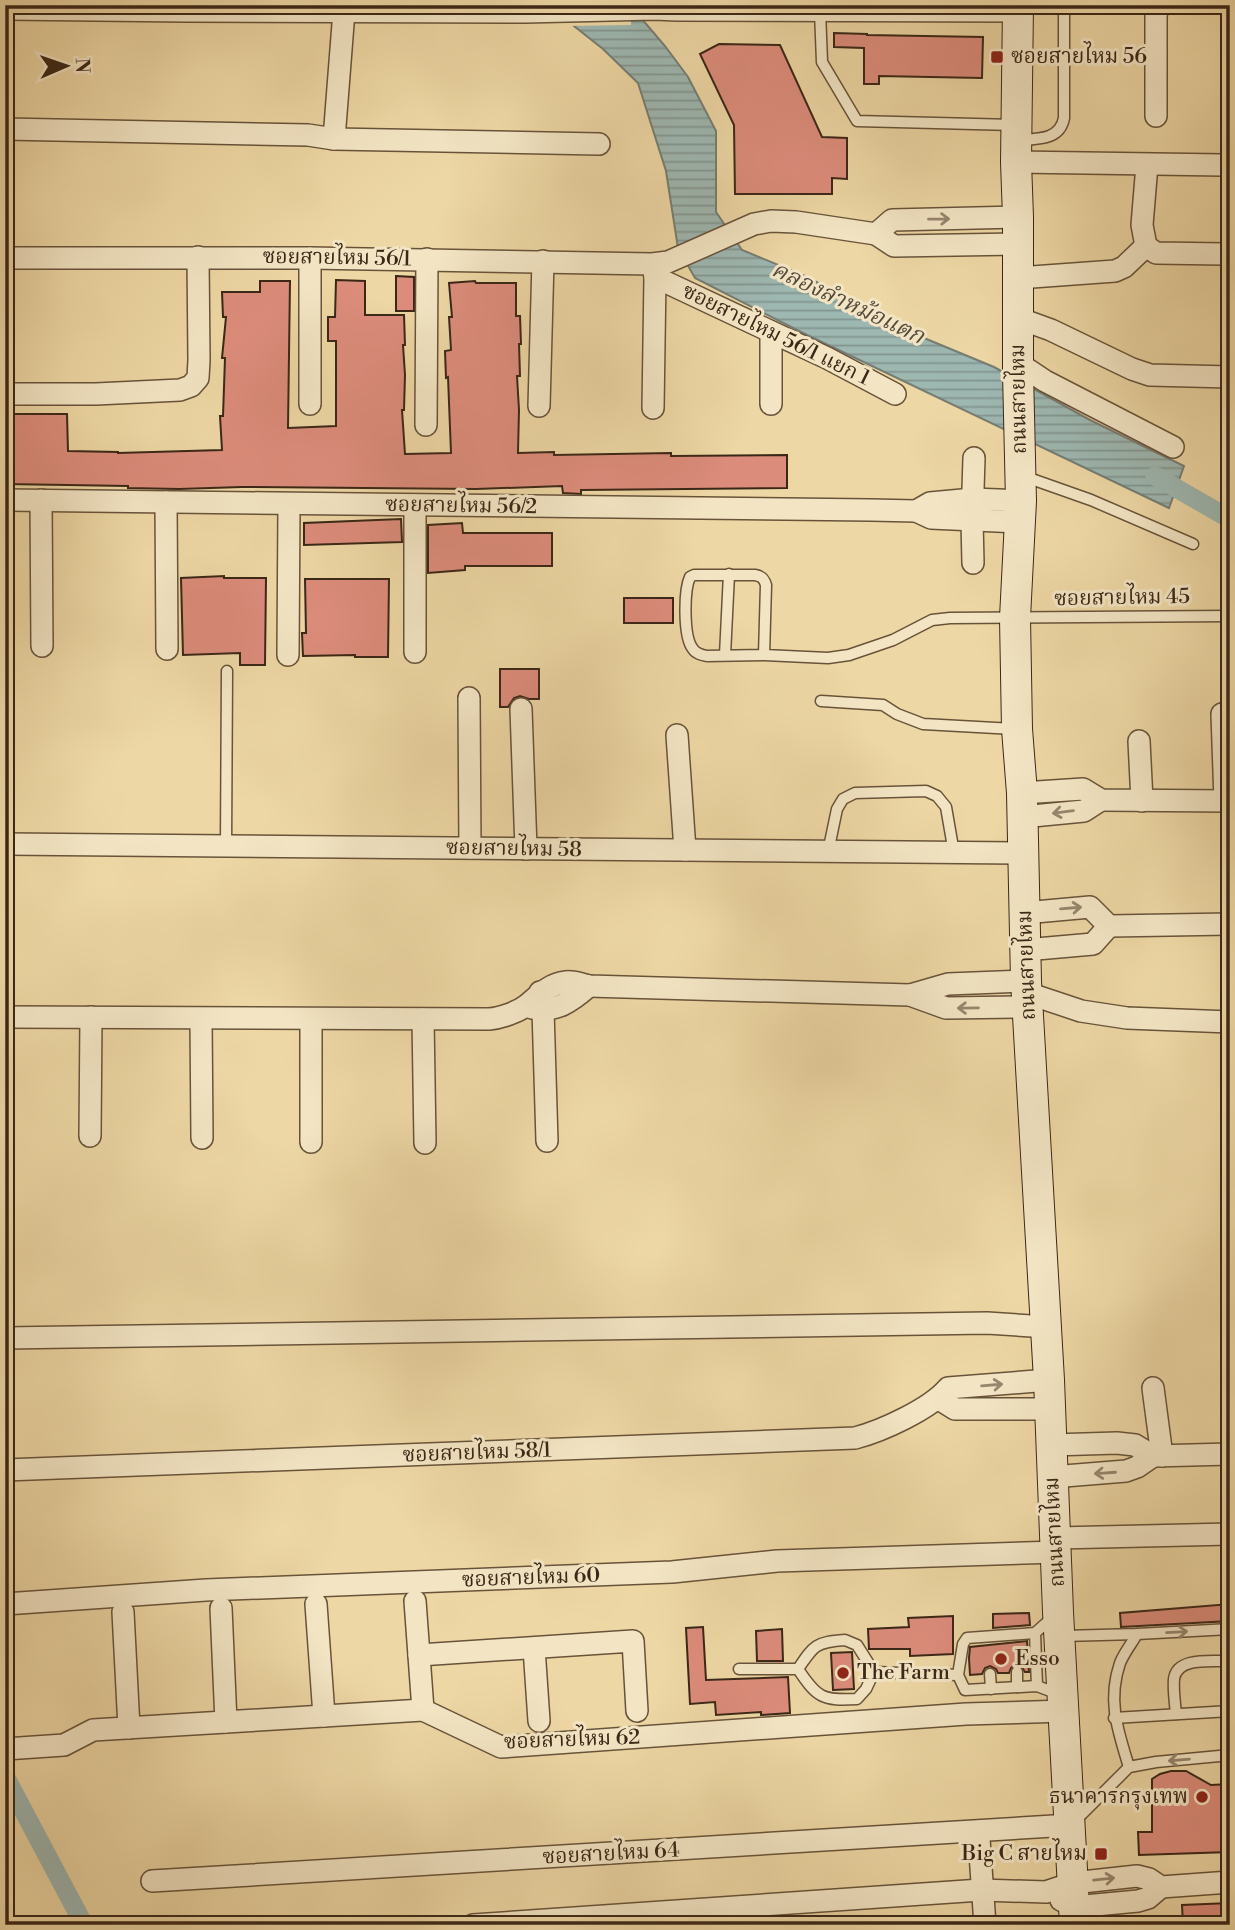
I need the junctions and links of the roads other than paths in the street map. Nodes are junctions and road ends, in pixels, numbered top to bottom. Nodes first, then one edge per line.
1 (1065, 5) edge
2 (1158, 5) edge
3 (393, 8) edge
4 (677, 8) edge
5 (1018, 8) edge
6 (5, 9) edge
7 (820, 10) junction
8 (344, 11) junction
9 (1156, 116) dead end
10 (5, 129) edge
11 (334, 139) junction
12 (1016, 143) junction
13 (599, 144) dead end
14 (1147, 165) junction
15 (1223, 165) dead end
16 (1018, 230) junction
17 (1146, 246) junction
18 (1224, 254) dead end
19 (198, 257) junction
20 (5, 258) edge
21 (310, 258) junction
22 (427, 259) junction
23 (543, 261) junction
24 (658, 268) junction
25 (1018, 278) junction
26 (1018, 318) junction
27 (771, 332) junction
28 (1018, 368) junction
29 (1230, 377) edge
30 (5, 394) edge
31 (895, 394) dead end
32 (310, 404) dead end
33 (771, 404) dead end
34 (539, 406) dead end
35 (653, 408) dead end
36 (426, 425) dead end
37 (1173, 447) dead end
38 (974, 458) dead end
39 (1021, 487) junction
40 (973, 499) junction
41 (5, 500) edge
42 (41, 500) junction
43 (166, 502) junction
44 (289, 504) junction
45 (415, 505) junction
46 (916, 511) junction
47 (972, 521) junction
48 (1193, 544) dead end
49 (973, 563) dead end
50 (729, 574) junction
51 (1230, 615) edge
52 (1015, 618) junction
53 (42, 646) dead end
54 (167, 649) dead end
55 (415, 652) dead end
56 (288, 655) dead end
57 (725, 655) junction
58 (764, 655) junction
59 (227, 671) dead end
60 (469, 698) dead end
61 (821, 701) dead end
62 (521, 709) dead end
63 (1222, 714) dead end
64 (1017, 729) junction
65 (677, 735) dead end
66 (1139, 741) dead end
67 (1142, 801) junction
68 (1228, 801) edge
69 (1022, 805) junction
70 (5, 844) edge
71 (226, 846) junction
72 (470, 848) junction
73 (526, 849) junction
74 (685, 850) junction
75 (828, 852) junction
76 (954, 853) junction
77 (1023, 853) junction
78 (1024, 913) junction
79 (1230, 924) edge
80 (1110, 926) junction
81 (1025, 950) junction
82 (1027, 994) junction
83 (536, 1003) junction
84 (5, 1017) edge
85 (91, 1017) junction
86 (201, 1018) junction
87 (311, 1019) junction
88 (423, 1019) junction
89 (1230, 1022) edge
90 (90, 1136) dead end
91 (202, 1138) dead end
92 (547, 1141) dead end
93 (311, 1142) dead end
94 (425, 1143) dead end
95 (1047, 1327) junction
96 (5, 1338) edge
97 (1153, 1388) dead end
98 (1050, 1394) junction
99 (1052, 1445) junction
100 (1230, 1454) edge
101 (1157, 1456) junction
102 (5, 1470) edge
103 (1052, 1477) junction
104 (1230, 1534) edge
105 (1057, 1545) junction
106 (415, 1601) dead end
107 (5, 1604) edge
108 (316, 1604) dead end
109 (220, 1608) dead end
110 (123, 1612) dead end
111 (1051, 1627) junction
112 (1230, 1629) edge
113 (1137, 1634) junction
114 (534, 1648) junction
115 (419, 1655) junction
116 (1230, 1661) edge
117 (739, 1668) dead end
118 (798, 1669) junction
119 (874, 1672) junction
120 (1017, 1672) dead end
121 (990, 1674) dead end
122 (958, 1675) junction
123 (1017, 1687) junction
124 (991, 1689) junction
125 (1055, 1698) junction
126 (424, 1710) junction
127 (637, 1711) dead end
128 (1230, 1711) edge
129 (1176, 1714) junction
130 (324, 1716) junction
131 (1114, 1718) junction
132 (539, 1721) dead end
133 (226, 1722) junction
134 (129, 1728) junction
135 (11, 1749) edge
136 (1230, 1755) edge
137 (1129, 1767) junction
138 (1070, 1825) junction
139 (979, 1839) dead end
140 (152, 1881) dead end
141 (1230, 1882) edge
142 (981, 1890) junction
143 (1067, 1902) edge
144 (473, 1925) edge
145 (985, 1925) edge

1 - 12 lane
2 - 9 street
3 - 4 street
3 - 8 street
4 - 7 street
5 - 7 street
5 - 12 main road, ถนนสายไหม
6 - 8 street
7 - 12 lane
8 - 11 street
10 - 11 street
11 - 13 street
12 - 14 street
12 - 16 main road, ถนนสายไหม
14 - 15 street
14 - 17 street
16 - 24 street
16 - 25 main road, ถนนสายไหม
17 - 18 street
17 - 25 street
19 - 20 street, ซอยสายไหม 56/1
19 - 21 street, ซอยสายไหม 56/1
19 - 30 street
21 - 22 street, ซอยสายไหม 56/1
21 - 32 street
22 - 23 street, ซอยสายไหม 56/1
22 - 36 street
23 - 24 street, ซอยสายไหม 56/1
23 - 34 street
24 - 27 street, ซอยสายไหม 56/1 แยก 1
24 - 35 street, ซอยสายไหม 56/1 แยก 1
25 - 26 main road, ถนนสายไหม
26 - 28 main road, ถนนสายไหม
26 - 29 street
27 - 31 street, ซอยสายไหม 56/1 แยก 1
27 - 33 street
28 - 37 street
28 - 39 main road, ถนนสายไหม
38 - 40 street
39 - 40 street, ซอยสายไหม 56/2
39 - 47 street, ซอยสายไหม 56/2
39 - 48 lane
39 - 52 main road, ถนนสายไหม
40 - 46 street, ซอยสายไหม 56/2
40 - 47 street
41 - 42 street, ซอยสายไหม 56/2
42 - 43 street, ซอยสายไหม 56/2
42 - 53 street
43 - 44 street, ซอยสายไหม 56/2
43 - 54 street
44 - 45 street, ซอยสายไหม 56/2
44 - 56 street
45 - 46 street, ซอยสายไหม 56/2
45 - 55 street
46 - 47 street, ซอยสายไหม 56/2
47 - 49 street
50 - 57 lane
50 - 57 lane, ซอยสายไหม 45
50 - 58 lane
51 - 52 lane, ซอยสายไหม 45
52 - 58 lane, ซอยสายไหม 45
52 - 64 main road, ถนนสายไหม
57 - 58 lane, ซอยสายไหม 45
59 - 71 lane
60 - 72 street
61 - 64 lane
62 - 73 street
63 - 68 street
64 - 69 main road, ถนนสายไหม
65 - 74 street
66 - 67 street
67 - 68 street
67 - 69 street
69 - 77 main road, ถนนสายไหม
70 - 71 street, ซอยสายไหม 58
71 - 72 street, ซอยสายไหม 58
72 - 73 street, ซอยสายไหม 58
73 - 74 street, ซอยสายไหม 58
74 - 75 street, ซอยสายไหม 58
75 - 76 street, ซอยสายไหม 58
75 - 76 lane
76 - 77 street, ซอยสายไหม 58
77 - 78 main road, ถนนสายไหม
78 -> 80 street
78 - 81 main road, ถนนสายไหม
79 - 80 street
80 - 81 street
81 - 82 main road, ถนนสายไหม
82 - 83 street
82 - 89 street
82 - 95 main road, ถนนสายไหม
83 - 88 street
83 - 92 street
84 - 85 street
85 - 86 street
85 - 90 street
86 - 87 street
86 - 91 street
87 - 88 street
87 - 93 street
88 - 94 street
95 - 96 street
95 - 98 main road, ถนนสายไหม
97 - 101 street
98 - 99 main road, ถนนสายไหม
98 - 102 street, ซอยสายไหม 58/1
99 - 101 street
99 - 103 main road, ถนนสายไหม
100 - 101 street
101 -> 103 street
103 - 105 main road, ถนนสายไหม
104 - 105 street, ซอยสายไหม 60
105 - 107 street, ซอยสายไหม 60
105 - 111 main road, ถนนสายไหม
106 - 115 street
108 - 130 street
109 - 133 street
110 - 134 street
111 - 113 lane
111 - 122 lane
111 - 125 main road, ถนนสายไหม
113 -> 112 lane
113 - 131 lane
114 - 115 street
114 - 127 street
114 - 132 street
115 - 126 street
116 - 129 lane
117 - 118 lane
118 - 119 lane
118 - 119 lane
119 - 122 lane
120 - 123 lane
121 - 124 lane
122 - 124 lane
123 - 124 lane
123 - 125 lane
125 - 126 street, ซอยสายไหม 62
125 - 138 main road, ถนนสายไหม
126 - 130 street, ซอยสายไหม 62
128 - 129 lane
129 - 131 lane
130 - 133 street, ซอยสายไหม 62
131 - 137 lane
133 - 134 street, ซอยสายไหม 62
134 - 135 street, ซอยสายไหม 62
136 -> 137 lane
137 - 138 lane
138 - 140 street, ซอยสายไหม 64
138 - 143 main road, ถนนสายไหม
139 - 142 street
141 - 143 street
142 - 143 street
142 - 144 street
142 - 145 street

